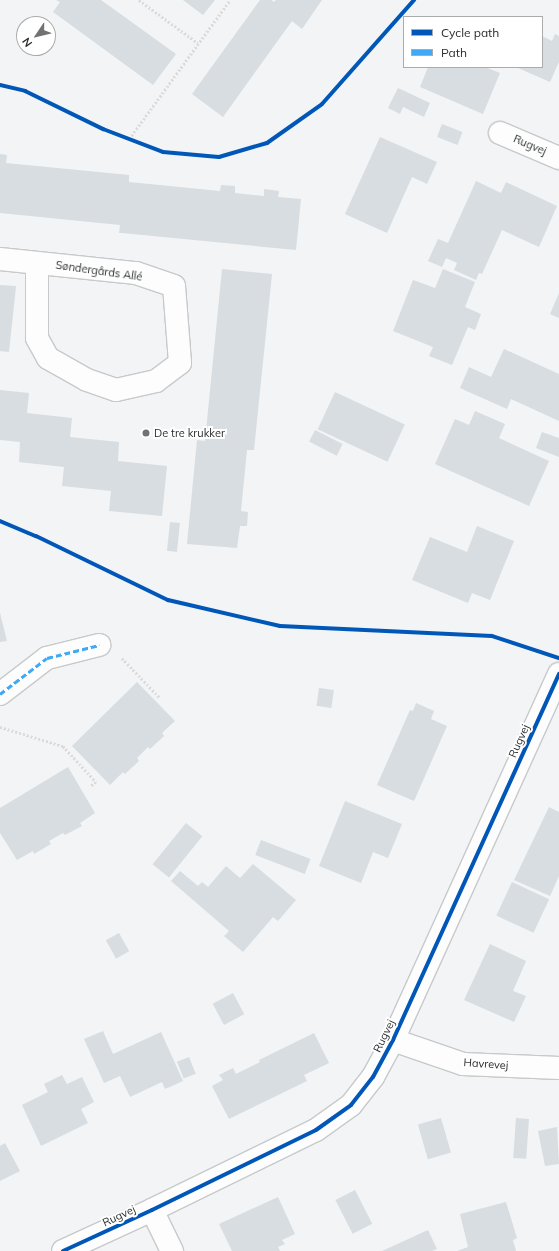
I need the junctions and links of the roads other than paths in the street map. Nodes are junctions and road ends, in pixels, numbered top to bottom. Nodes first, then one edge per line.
1 (500, 133) dead end
2 (559, 158) edge
3 (0, 258) edge
4 (37, 263) junction
5 (99, 645) road end
6 (559, 674) edge
7 (0, 694) edge
8 (393, 1040) junction
9 (559, 1068) edge
10 (152, 1210) junction
11 (63, 1251) edge
12 (172, 1251) edge

1 - 2 street, Rugvej
3 - 4 street, Søndergårds Allé
4 - 4 street, Søndergårds Allé
5 - 7 street
6 - 8 street, Rugvej
8 - 9 street, Havrevej
8 - 10 street, Rugvej
10 - 11 street, Rugvej
10 - 12 street

